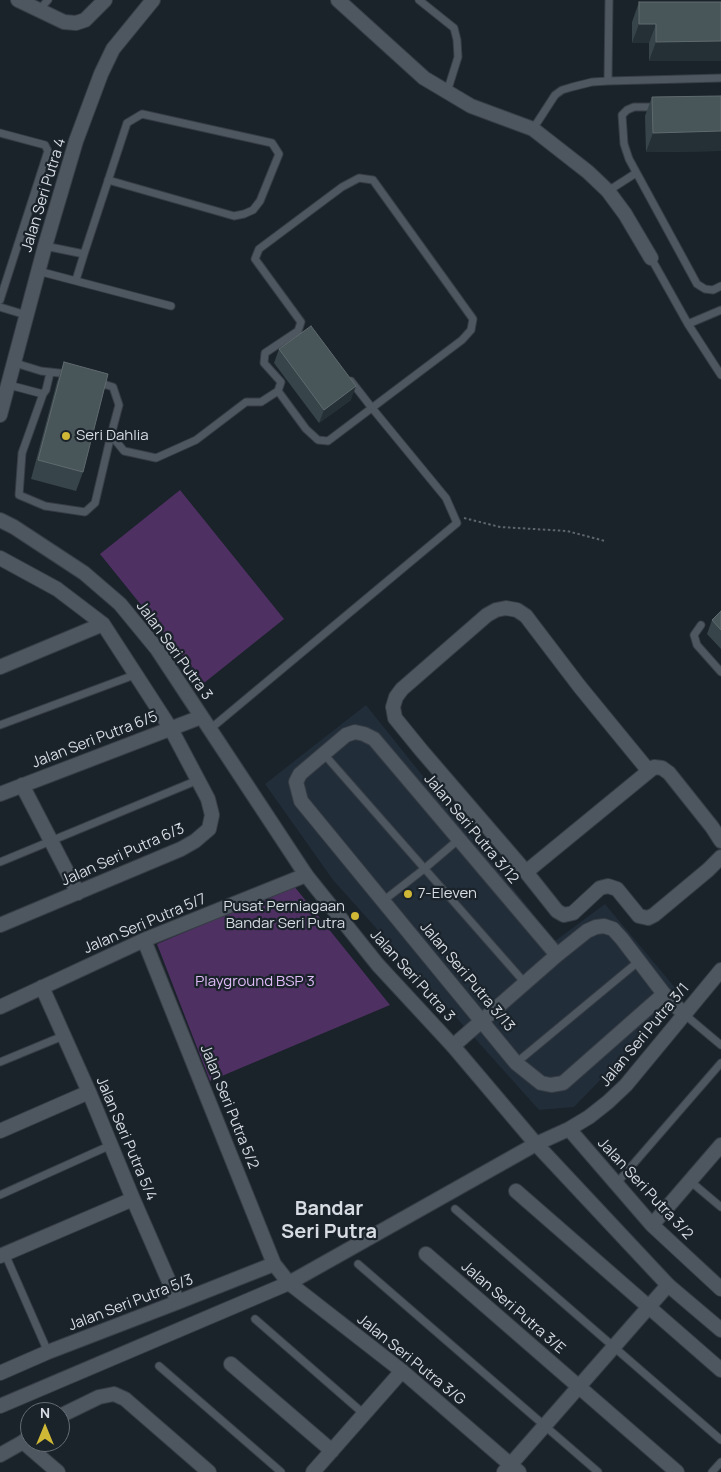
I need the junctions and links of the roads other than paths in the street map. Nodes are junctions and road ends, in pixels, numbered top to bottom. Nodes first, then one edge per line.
1 (18, 0) edge
2 (105, 0) edge
3 (153, 0) edge
4 (338, 0) edge
5 (420, 0) edge
6 (609, 0) edge
7 (43, 5) edge
8 (721, 78) edge
9 (608, 80) junction
10 (447, 92) junction
11 (663, 106) edge
12 (533, 129) junction
13 (0, 133) edge
14 (636, 173) junction
15 (108, 180) junction
16 (608, 191) junction
17 (45, 246) junction
18 (84, 254) junction
19 (651, 258) joint
20 (38, 271) junction
21 (76, 280) junction
22 (721, 286) edge
23 (0, 300) edge
24 (0, 306) edge
25 (171, 306) dead end
26 (721, 310) edge
27 (26, 315) junction
28 (301, 322) junction
29 (688, 324) junction
30 (308, 327) edge
31 (15, 363) junction
32 (50, 373) junction
33 (721, 375) edge
34 (78, 376) edge
35 (349, 378) edge
36 (87, 379) edge
37 (9, 385) junction
38 (278, 391) junction
39 (42, 394) junction
40 (372, 408) junction
41 (0, 415) edge
42 (111, 435) junction
43 (0, 520) edge
44 (0, 558) edge
45 (103, 624) junction
46 (701, 625) dead end
47 (0, 667) edge
48 (721, 672) edge
49 (137, 674) junction
50 (201, 717) junction
51 (0, 725) edge
52 (171, 729) junction
53 (209, 730) junction
54 (355, 732) joint
55 (323, 753) junction
56 (648, 770) junction
57 (198, 780) junction
58 (22, 785) junction
59 (0, 794) edge
60 (50, 840) junction
61 (458, 840) junction
62 (721, 841) edge
63 (721, 857) edge
64 (0, 862) edge
65 (424, 869) junction
66 (526, 872) junction
67 (306, 875) junction
68 (78, 893) junction
69 (383, 901) junction
70 (0, 926) edge
71 (144, 940) junction
72 (557, 955) junction
73 (639, 961) junction
74 (721, 970) edge
75 (525, 983) junction
76 (42, 987) junction
77 (664, 994) junction
78 (0, 1007) edge
79 (684, 1014) junction
80 (483, 1020) junction
81 (63, 1036) junction
82 (721, 1045) edge
83 (453, 1046) junction
84 (0, 1062) edge
85 (516, 1062) junction
86 (721, 1063) edge
87 (89, 1092) junction
88 (568, 1130) junction
89 (0, 1131) edge
90 (111, 1144) junction
91 (536, 1144) junction
92 (721, 1145) edge
93 (690, 1181) junction
94 (616, 1184) junction
95 (516, 1191) dead end
96 (0, 1195) edge
97 (133, 1199) junction
98 (721, 1207) edge
99 (455, 1209) dead end
100 (652, 1225) junction
101 (426, 1254) dead end
102 (2, 1255) edge
103 (274, 1264) junction
104 (358, 1264) dead end
105 (289, 1283) junction
106 (668, 1285) junction
107 (721, 1289) edge
108 (178, 1302) junction
109 (649, 1307) junction
110 (255, 1319) dead end
111 (721, 1330) edge
112 (614, 1347) junction
113 (48, 1352) junction
114 (231, 1364) dead end
115 (159, 1366) dead end
116 (402, 1370) junction
117 (721, 1370) edge
118 (0, 1373) edge
119 (579, 1386) junction
120 (0, 1406) edge
121 (70, 1411) edge
122 (364, 1414) junction
123 (544, 1426) junction
124 (721, 1440) edge
125 (20, 1442) edge
126 (332, 1451) junction
127 (40, 1452) edge
128 (0, 1455) edge
129 (721, 1462) edge
130 (511, 1469) edge
131 (58, 1472) edge
132 (209, 1472) edge
133 (281, 1472) edge
134 (313, 1472) edge
135 (598, 1472) edge
136 (678, 1472) edge
137 (712, 1472) edge

1 - 7 street
2 - 7 street
3 - 17 street, Jalan Seri Putra 4
4 - 10 street
5 - 10 lane
6 - 9 lane
8 - 9 lane
9 - 12 lane
10 - 12 street
11 - 14 lane
12 - 16 street
13 - 23 lane
14 - 16 lane
14 - 22 lane
15 - 15 lane
15 - 18 lane
16 - 19 street
17 - 18 lane
17 - 20 street, Jalan Seri Putra 4
18 - 21 lane
19 - 29 lane
20 - 21 lane
20 - 27 street, Jalan Seri Putra 4
21 - 25 lane
24 - 27 lane
26 - 29 lane
27 - 31 street, Jalan Seri Putra 4
28 - 30 lane
28 - 38 lane
28 - 40 lane
29 - 33 lane
31 - 32 lane
31 - 37 street, Jalan Seri Putra 4
32 - 34 lane
32 - 39 lane
35 - 40 lane
36 - 42 lane
37 - 39 lane
37 - 41 street, Jalan Seri Putra 4
38 - 40 lane
38 - 42 lane
39 - 42 lane
40 - 53 lane
43 - 50 street, Jalan Seri Putra 3
44 - 45 street, Jalan Seri Putra 6/3
45 - 47 street
45 - 49 street, Jalan Seri Putra 6/3
46 - 48 lane
49 - 51 lane
49 - 52 street, Jalan Seri Putra 6/3
50 - 52 street, Jalan Seri Putra 6/5
50 - 53 street, Jalan Seri Putra 3
52 - 57 street, Jalan Seri Putra 6/3
52 - 58 street, Jalan Seri Putra 6/5
53 - 67 street, Jalan Seri Putra 3
54 - 55 street, Jalan Seri Putra 3/13
54 - 61 street, Jalan Seri Putra 3/12
55 - 65 lane
55 - 69 street, Jalan Seri Putra 3/13
56 - 62 street
56 - 66 street
56 - 66 street
57 - 60 lane
57 - 68 street, Jalan Seri Putra 6/3
58 - 59 street, Jalan Seri Putra 6/5
58 - 60 street
60 - 64 lane
60 - 68 street
61 - 65 lane
61 - 72 street, Jalan Seri Putra 3/12
63 - 66 street
65 - 69 lane
65 - 75 lane
67 - 71 street, Jalan Seri Putra 5/7
67 - 83 street, Jalan Seri Putra 3
68 - 70 street, Jalan Seri Putra 6/3
69 - 80 street, Jalan Seri Putra 3/13
71 - 76 street, Jalan Seri Putra 5/7
71 - 103 street, Jalan Seri Putra 5/2
72 - 73 street
72 - 75 street
73 - 77 street
73 - 85 lane
74 - 79 street, Jalan Seri Putra 3/1
75 - 80 street
76 - 78 street, Jalan Seri Putra 5/7
76 - 81 street, Jalan Seri Putra 5/4
77 - 79 street
77 - 85 street, Jalan Seri Putra 3/13
79 - 82 lane
79 - 88 street, Jalan Seri Putra 3/1
80 - 83 street
80 - 85 street, Jalan Seri Putra 3/13
81 - 84 lane
81 - 87 street, Jalan Seri Putra 5/4
83 - 91 street, Jalan Seri Putra 3
86 - 94 lane
87 - 89 street
87 - 90 street, Jalan Seri Putra 5/4
88 - 91 street, Jalan Seri Putra 3/1
88 - 94 street, Jalan Seri Putra 3/2
90 - 96 lane
90 - 97 street, Jalan Seri Putra 5/4
91 - 105 street, Jalan Seri Putra 3/1
91 - 106 street, Jalan Seri Putra 3
92 - 93 street
93 - 98 lane
93 - 100 street
94 - 100 street, Jalan Seri Putra 3/2
95 - 109 street
97 - 102 street
97 - 108 street, Jalan Seri Putra 5/4
99 - 112 lane
100 - 107 street, Jalan Seri Putra 3/2
101 - 119 street, Jalan Seri Putra 3/E
102 - 113 lane
103 - 105 street, Jalan Seri Putra 5/2
103 - 108 street, Jalan Seri Putra 5/3
104 - 123 lane
105 - 116 street, Jalan Seri Putra 3/G
105 - 120 street, Jalan Seri Putra 3/1
106 - 109 street
106 - 111 street, Jalan Seri Putra 3
108 - 113 street, Jalan Seri Putra 5/3
109 - 112 street
109 - 117 street
110 - 122 lane
112 - 119 street
112 - 124 lane
113 - 118 street, Jalan Seri Putra 5/3
114 - 126 street
115 - 133 lane
116 - 122 street
116 - 130 street, Jalan Seri Putra 3/G
119 - 123 street
119 - 136 street, Jalan Seri Putra 3/E
121 - 132 street
122 - 126 street
123 - 130 street
123 - 135 lane
125 - 128 street
126 - 134 street
127 - 131 street
129 - 137 lane

